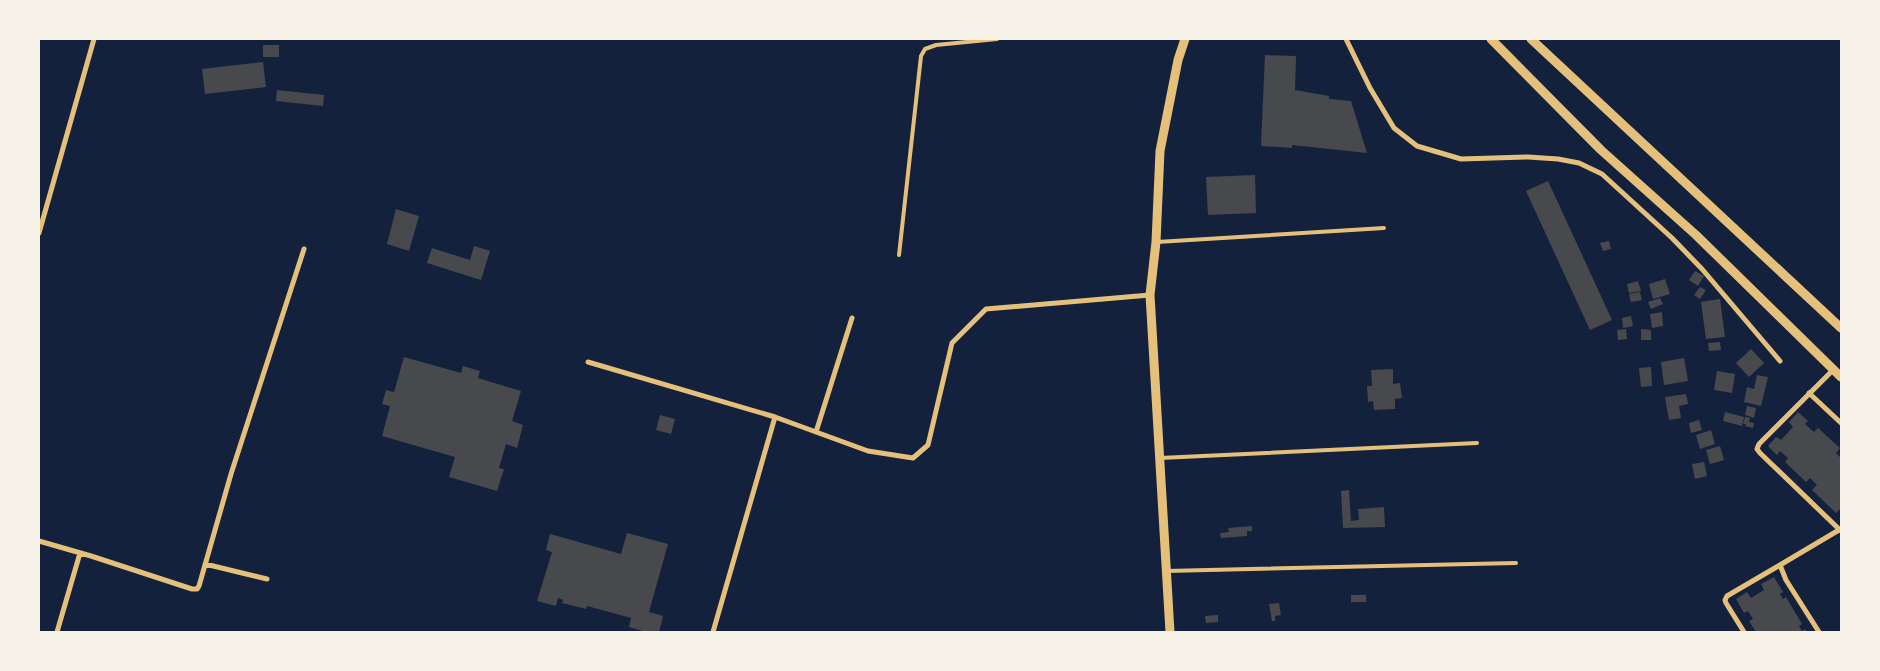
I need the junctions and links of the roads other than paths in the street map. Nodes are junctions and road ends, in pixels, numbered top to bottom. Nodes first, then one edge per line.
1 (94, 39) edge
2 (997, 39) edge
3 (1185, 39) edge
4 (1346, 39) edge
5 (1491, 39) edge
6 (1531, 39) edge
7 (1384, 228) dead end
8 (39, 233) edge
9 (1156, 242) junction
10 (304, 248) dead end
11 (899, 255) dead end
12 (1150, 295) junction
13 (852, 318) dead end
14 (1841, 328) edge
15 (1780, 361) dead end
16 (588, 362) dead end
17 (1834, 369) junction
18 (1841, 377) edge
19 (1809, 393) junction
20 (775, 417) junction
21 (1841, 423) edge
22 (816, 432) junction
23 (1477, 443) dead end
24 (1160, 458) junction
25 (1840, 531) edge
26 (39, 542) edge
27 (80, 553) junction
28 (1516, 562) dead end
29 (205, 564) junction
30 (1780, 565) junction
31 (1166, 571) junction
32 (267, 579) dead end
33 (57, 632) edge
34 (713, 632) edge
35 (1170, 632) edge
36 (1744, 632) edge
37 (1819, 632) edge

1 - 8 street
2 - 11 lane
3 - 9 street
4 - 15 street
5 - 17 street
6 - 14 street
7 - 9 lane
9 - 12 street
10 - 29 street
12 - 22 street
12 - 24 street
13 - 22 street
16 - 20 street
17 - 18 street
17 - 19 street
19 - 21 street
19 - 25 street
20 - 22 street
20 - 34 street
23 - 24 lane
24 - 31 street
25 - 30 street
26 - 27 street
27 - 29 street
27 - 33 street
28 - 31 lane
29 - 32 street
30 - 36 street
30 - 37 street
31 - 35 street

